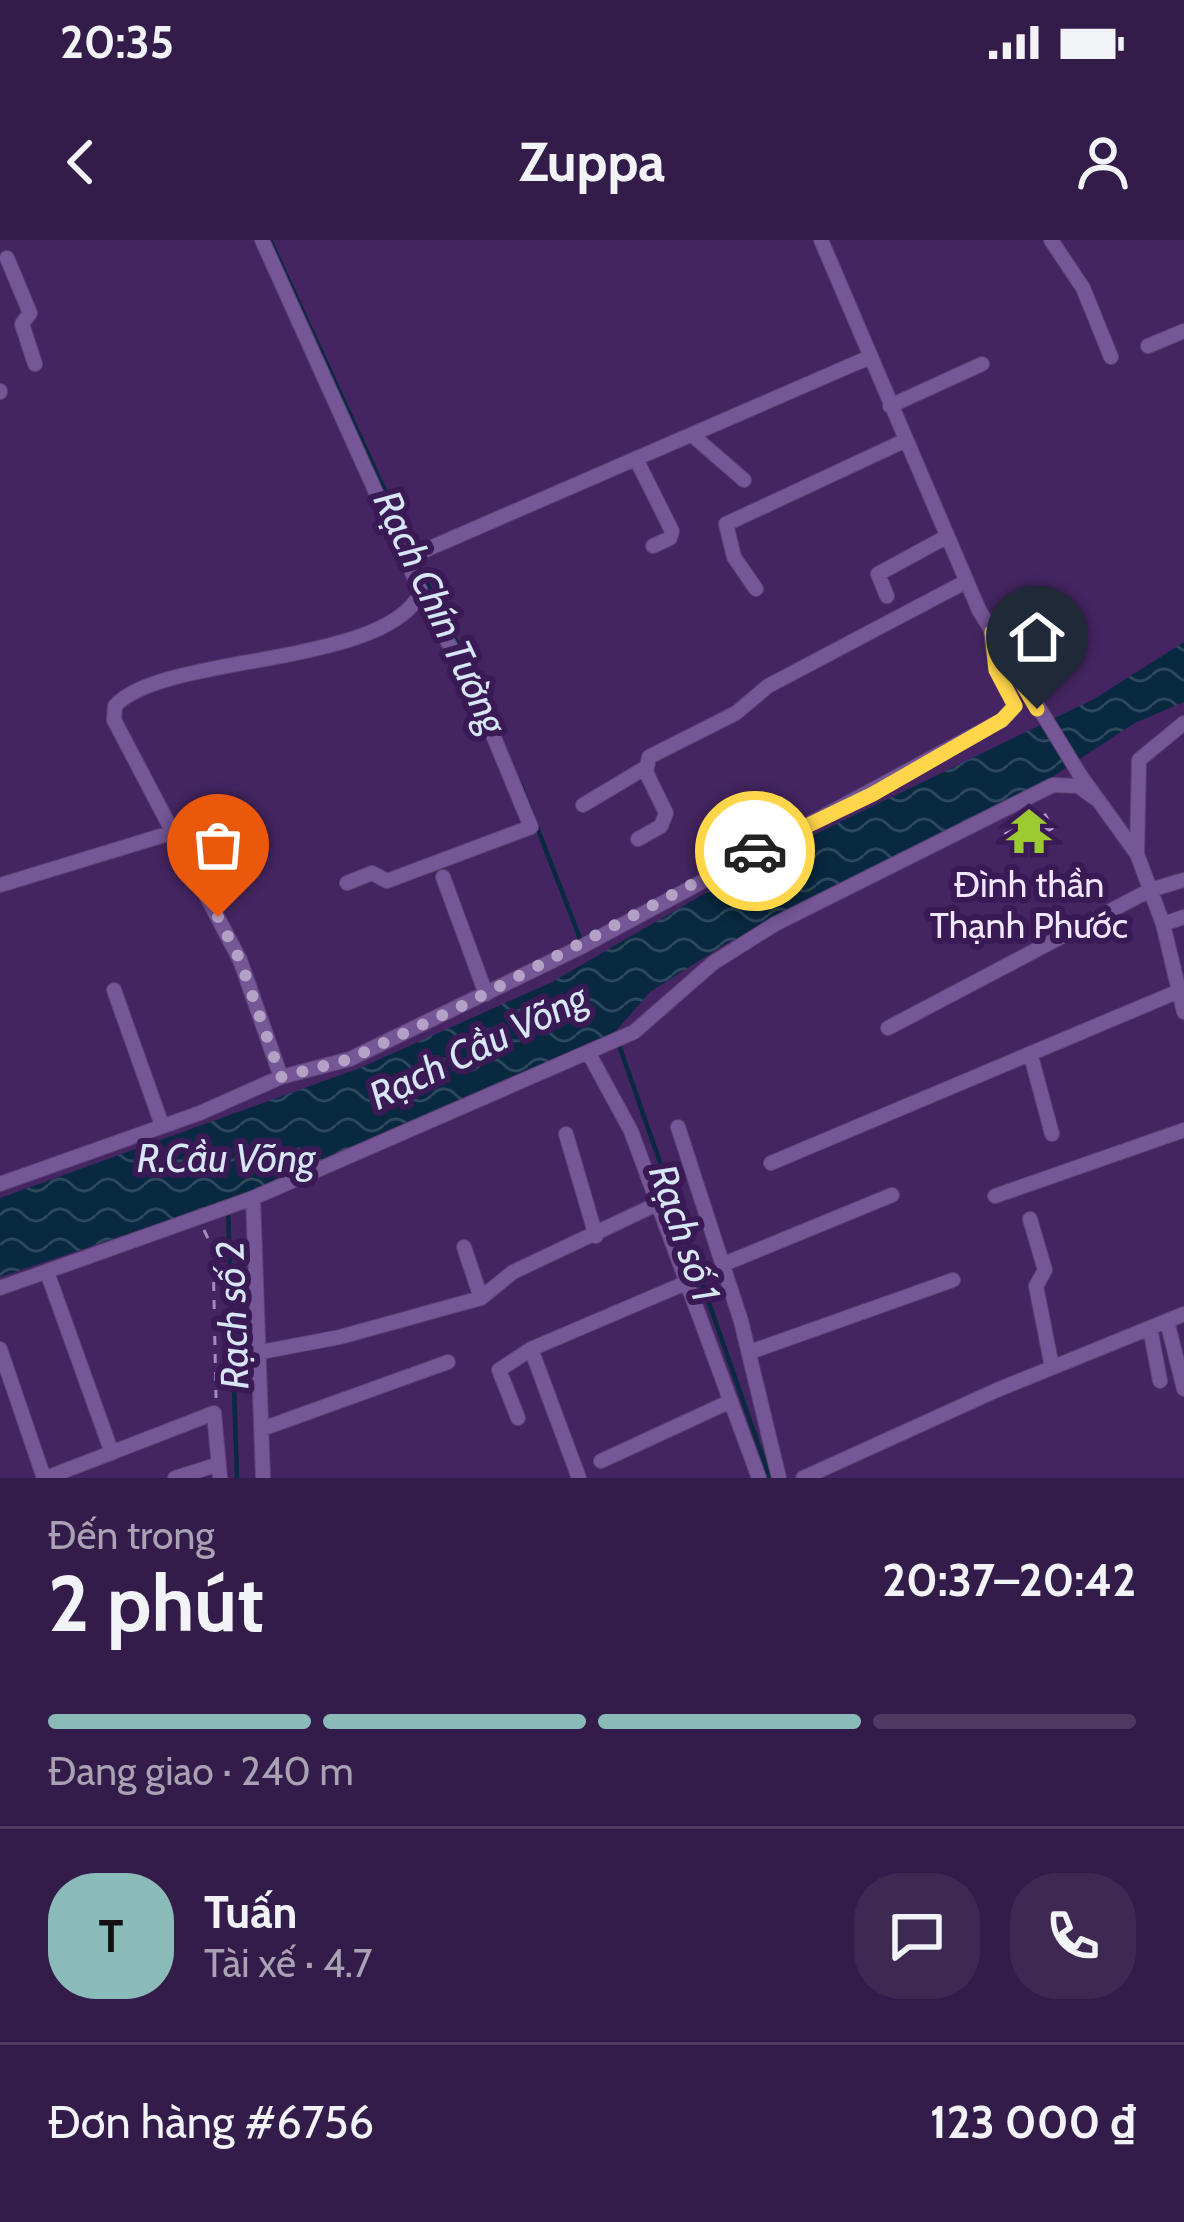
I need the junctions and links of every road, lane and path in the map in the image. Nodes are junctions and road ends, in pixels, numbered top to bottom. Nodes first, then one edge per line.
1 (262, 240) edge
2 (1051, 240) edge
3 (827, 241) edge
4 (10, 258) edge
5 (1184, 331) edge
6 (1148, 346) dead end
7 (870, 357) junction
8 (1111, 357) dead end
9 (35, 364) dead end
10 (982, 364) dead end
11 (890, 406) junction
12 (692, 435) junction
13 (904, 442) junction
14 (636, 459) junction
15 (744, 480) dead end
16 (946, 537) junction
17 (653, 546) dead end
18 (412, 556) junction
19 (964, 582) junction
20 (756, 589) dead end
21 (421, 592) junction
22 (887, 596) dead end
23 (992, 632) junction
24 (1184, 724) edge
25 (645, 768) junction
26 (1100, 800) junction
27 (583, 806) dead end
28 (175, 832) junction
29 (638, 839) dead end
30 (1138, 854) junction
31 (443, 878) dead end
32 (1184, 880) edge
33 (347, 883) dead end
34 (0, 885) edge
35 (1150, 890) junction
36 (1184, 917) edge
37 (1163, 924) junction
38 (114, 990) dead end
39 (1179, 991) junction
40 (486, 994) junction
41 (1184, 1012) edge
42 (888, 1028) dead end
43 (588, 1052) junction
44 (1031, 1056) junction
45 (281, 1077) junction
46 (162, 1125) junction
47 (678, 1127) dead end
48 (1184, 1130) edge
49 (566, 1134) dead end
50 (1052, 1134) dead end
51 (771, 1163) dead end
52 (0, 1184) edge
53 (892, 1195) dead end
54 (995, 1196) dead end
55 (253, 1198) junction
56 (657, 1204) junction
57 (199, 1218) junction
58 (1030, 1219) dead end
59 (596, 1236) junction
60 (464, 1247) dead end
61 (724, 1264) junction
62 (47, 1272) junction
63 (953, 1280) dead end
64 (688, 1282) junction
65 (0, 1288) edge
66 (481, 1298) junction
67 (1184, 1314) edge
68 (1167, 1321) junction
69 (1150, 1328) junction
70 (0, 1349) edge
71 (531, 1349) junction
72 (261, 1352) junction
73 (750, 1352) junction
74 (448, 1362) dead end
75 (1052, 1367) junction
76 (1160, 1382) dead end
77 (1184, 1389) edge
78 (731, 1401) junction
79 (214, 1413) junction
80 (518, 1418) dead end
81 (262, 1429) junction
82 (112, 1453) junction
83 (602, 1461) dead end
84 (219, 1471) edge
85 (45, 1478) edge
86 (175, 1478) edge
87 (263, 1478) edge
88 (579, 1478) edge
89 (759, 1478) edge
90 (779, 1478) edge
91 (803, 1478) edge

1 - 18 street
2 - 8 street
3 - 7 street
4 - 9 street
5 - 6 street
7 - 11 street
7 - 12 street
10 - 11 street
11 - 13 street
12 - 14 street
12 - 15 street
13 - 16 street
13 - 20 street
14 - 17 street
14 - 18 street
16 - 19 street
16 - 22 street
18 - 21 street
19 - 23 street
19 - 25 street
21 - 28 street
21 - 33 street
23 - 26 street
23 - 40 street
24 - 30 street
25 - 27 street
25 - 29 street
26 - 30 street
26 - 43 street
28 - 34 street
28 - 45 street
30 - 35 street
31 - 40 street
32 - 35 street
35 - 37 street
35 - 42 street
36 - 37 street
37 - 39 street
38 - 46 street
39 - 41 street
39 - 44 street
40 - 45 street
43 - 55 street
43 - 56 street
44 - 50 street
44 - 51 street
45 - 46 street
46 - 52 street
47 - 61 street
48 - 54 street
49 - 59 street
53 - 61 street
55 - 57 street
55 - 72 street
56 - 59 street
56 - 64 street
57 - 62 street
57 - 79 path
58 - 75 street
59 - 66 street
60 - 66 street
61 - 73 street
62 - 65 street
62 - 82 street
63 - 73 street
64 - 71 street
64 - 78 street
66 - 72 street
67 - 68 street
68 - 69 street
68 - 77 street
69 - 75 street
69 - 76 street
70 - 85 street
71 - 80 street
71 - 88 street
72 - 81 street
73 - 90 street
74 - 81 street
75 - 91 street
78 - 83 street
78 - 89 street
79 - 82 street
79 - 84 street
81 - 87 street
82 - 85 street
84 - 86 street

